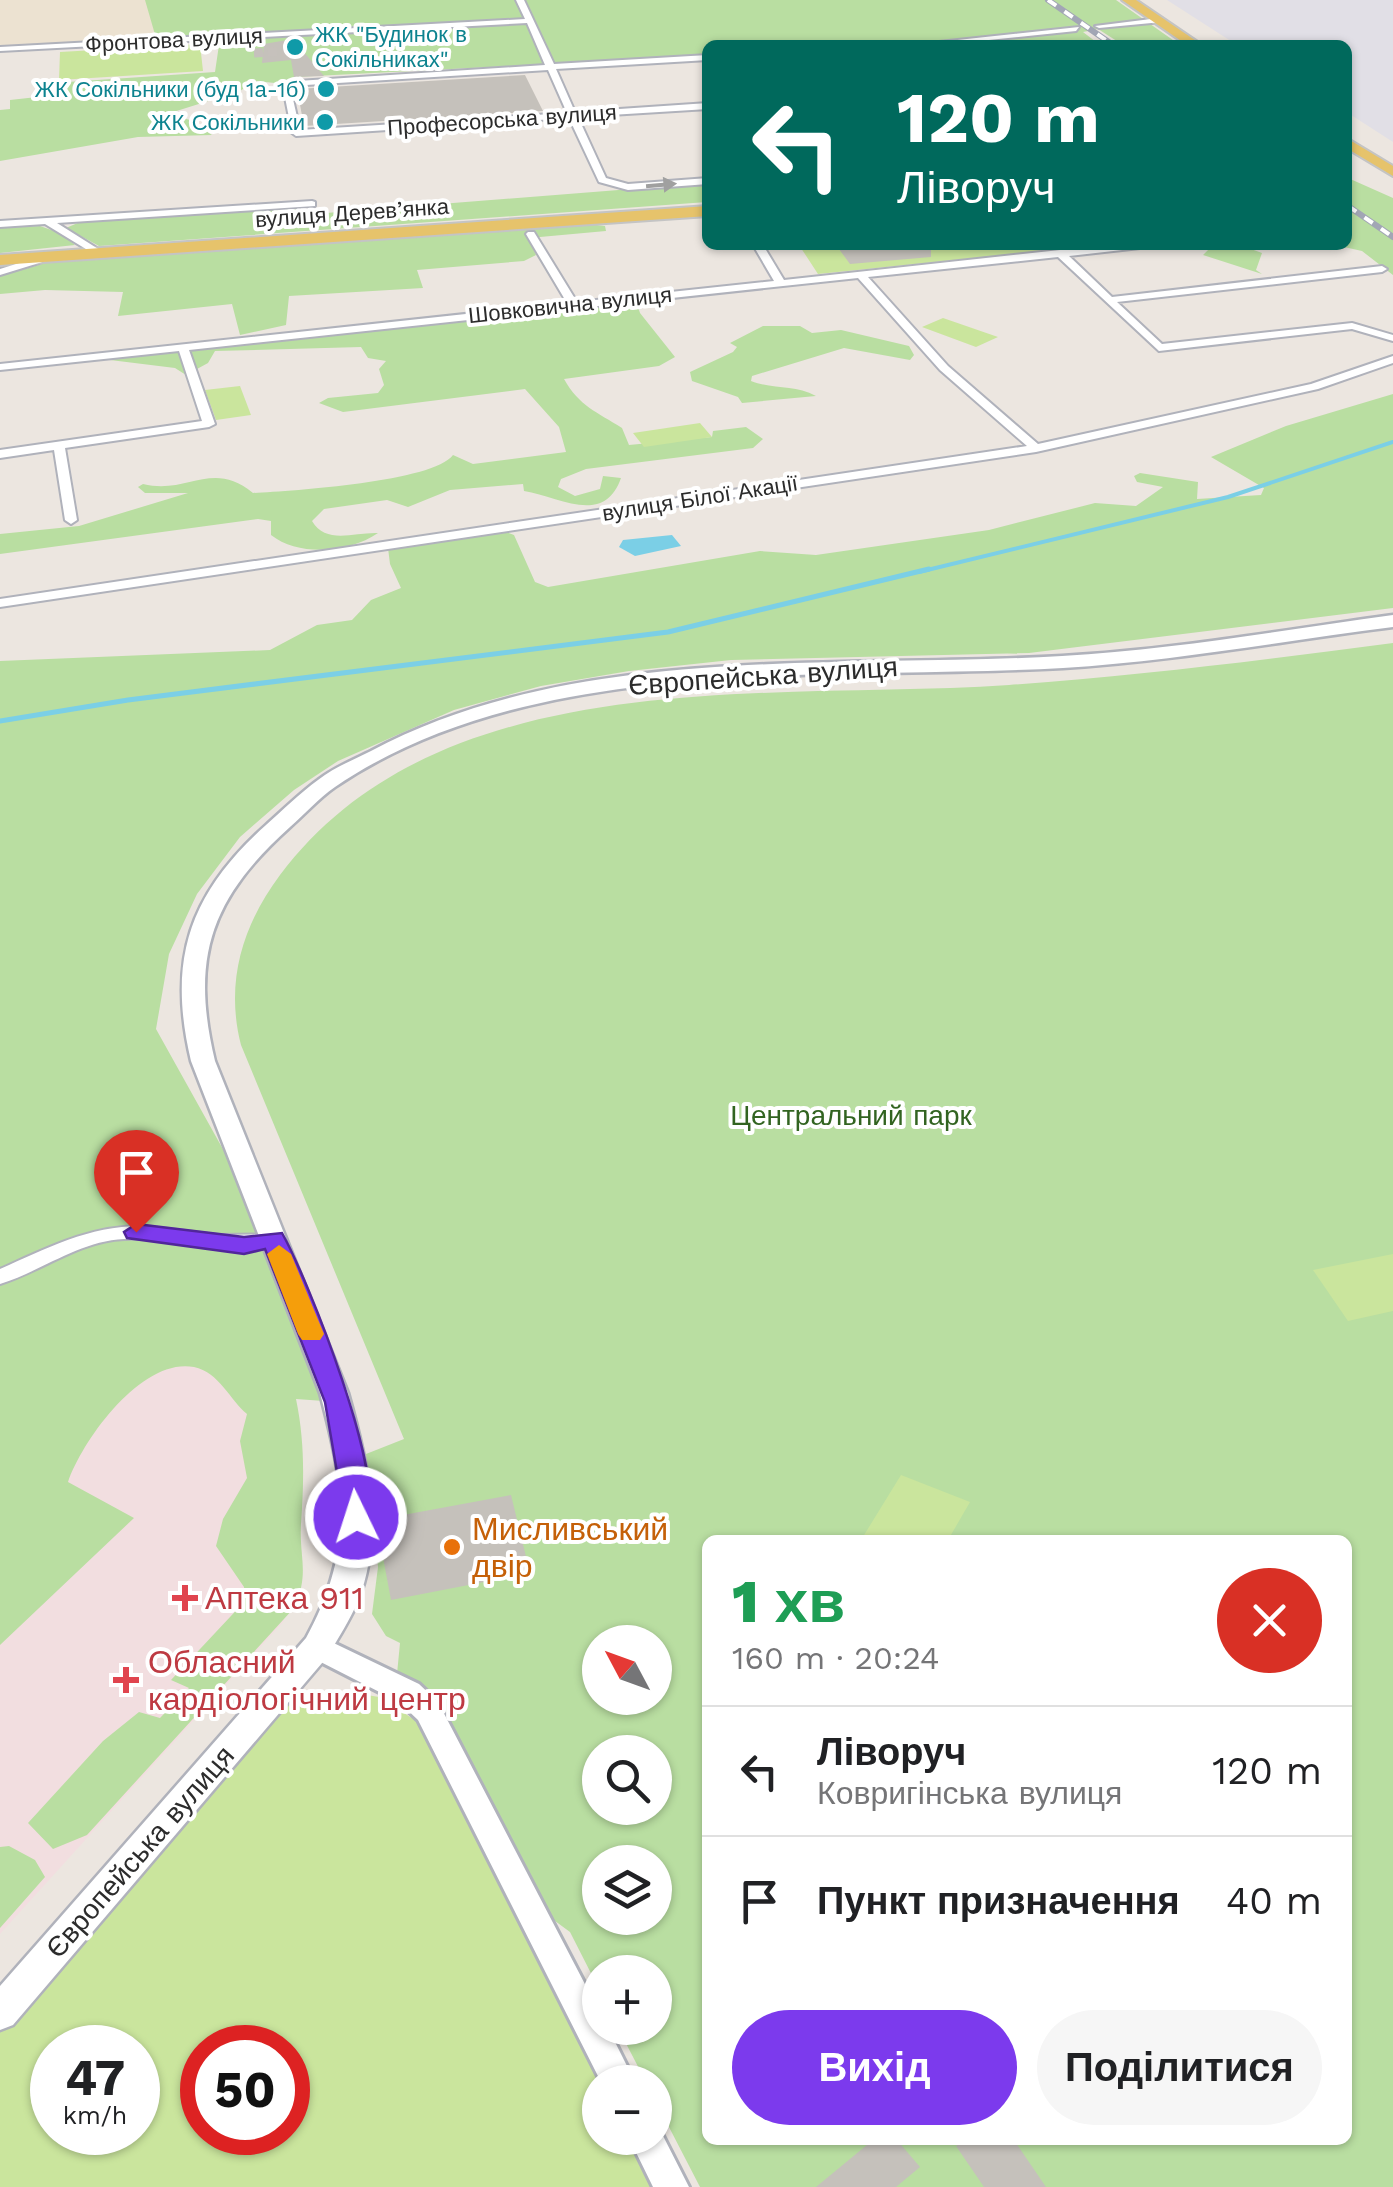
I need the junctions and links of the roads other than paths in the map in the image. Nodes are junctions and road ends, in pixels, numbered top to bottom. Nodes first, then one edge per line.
1 (520, 0) edge
2 (1128, 0) edge
3 (1159, 20) junction
4 (527, 21) junction
5 (1099, 26) dead end
6 (1076, 29) dead end
7 (1015, 40) edge
8 (1189, 40) edge
9 (0, 50) edge
10 (702, 56) edge
11 (552, 65) junction
12 (702, 106) edge
13 (570, 115) junction
14 (1352, 146) edge
15 (1377, 162) junction
16 (1352, 165) edge
17 (1393, 172) edge
18 (702, 181) edge
19 (312, 204) dead end
20 (702, 210) edge
21 (47, 222) junction
22 (0, 224) edge
23 (532, 234) dead end
24 (761, 250) edge
25 (1090, 250) edge
26 (1060, 253) junction
27 (100, 254) junction
28 (48, 257) junction
29 (0, 260) edge
30 (1382, 270) dead end
31 (0, 272) edge
32 (860, 274) junction
33 (779, 281) junction
34 (1110, 300) junction
35 (573, 304) junction
36 (1393, 338) edge
37 (183, 346) junction
38 (1393, 360) edge
39 (0, 367) edge
40 (59, 446) junction
41 (1036, 448) junction
42 (0, 454) edge
43 (71, 520) dead end
44 (0, 602) edge
45 (1393, 621) edge
46 (273, 1239) junction
47 (0, 1277) edge
48 (317, 1647) junction
49 (0, 2013) edge
50 (609, 2065) edge
51 (655, 2155) edge
52 (672, 2187) edge

1 - 4 street
2 - 3 main road
3 - 5 street
3 - 8 main road
4 - 9 street, Фронтова вулиця
4 - 11 street
6 - 7 street
10 - 11 street
11 - 13 street
11 - 13 street, Професорська вулиця
12 - 13 street, Професорська вулиця
13 -> 18 street
14 - 15 main road
15 - 16 main road
15 - 17 main road
19 - 21 street
20 - 27 main road, вулиця Дерев’янка
21 - 22 street
21 - 27 street
23 - 35 street
24 - 33 street
25 - 26 street, Шовковична вулиця
26 - 32 street, Шовковична вулиця
26 - 34 street
27 - 28 main road, вулиця Дерев’янка
28 - 29 main road, вулиця Дерев’янка
28 - 31 street
30 - 34 street
32 - 33 street, Шовковична вулиця
32 - 41 street
33 - 35 street, Шовковична вулиця
34 - 36 street
35 - 37 street, Шовковична вулиця
37 - 39 street, Шовковична вулиця
37 - 40 street
38 - 41 street, вулиця Білої Акації
40 - 42 street
40 - 43 street
41 - 44 street, вулиця Білої Акації
45 - 46 main road, Європейська вулиця
46 - 47 street
46 - 48 main road, Європейська вулиця
48 - 49 main road, Європейська вулиця
48 - 50 street
51 - 52 street

